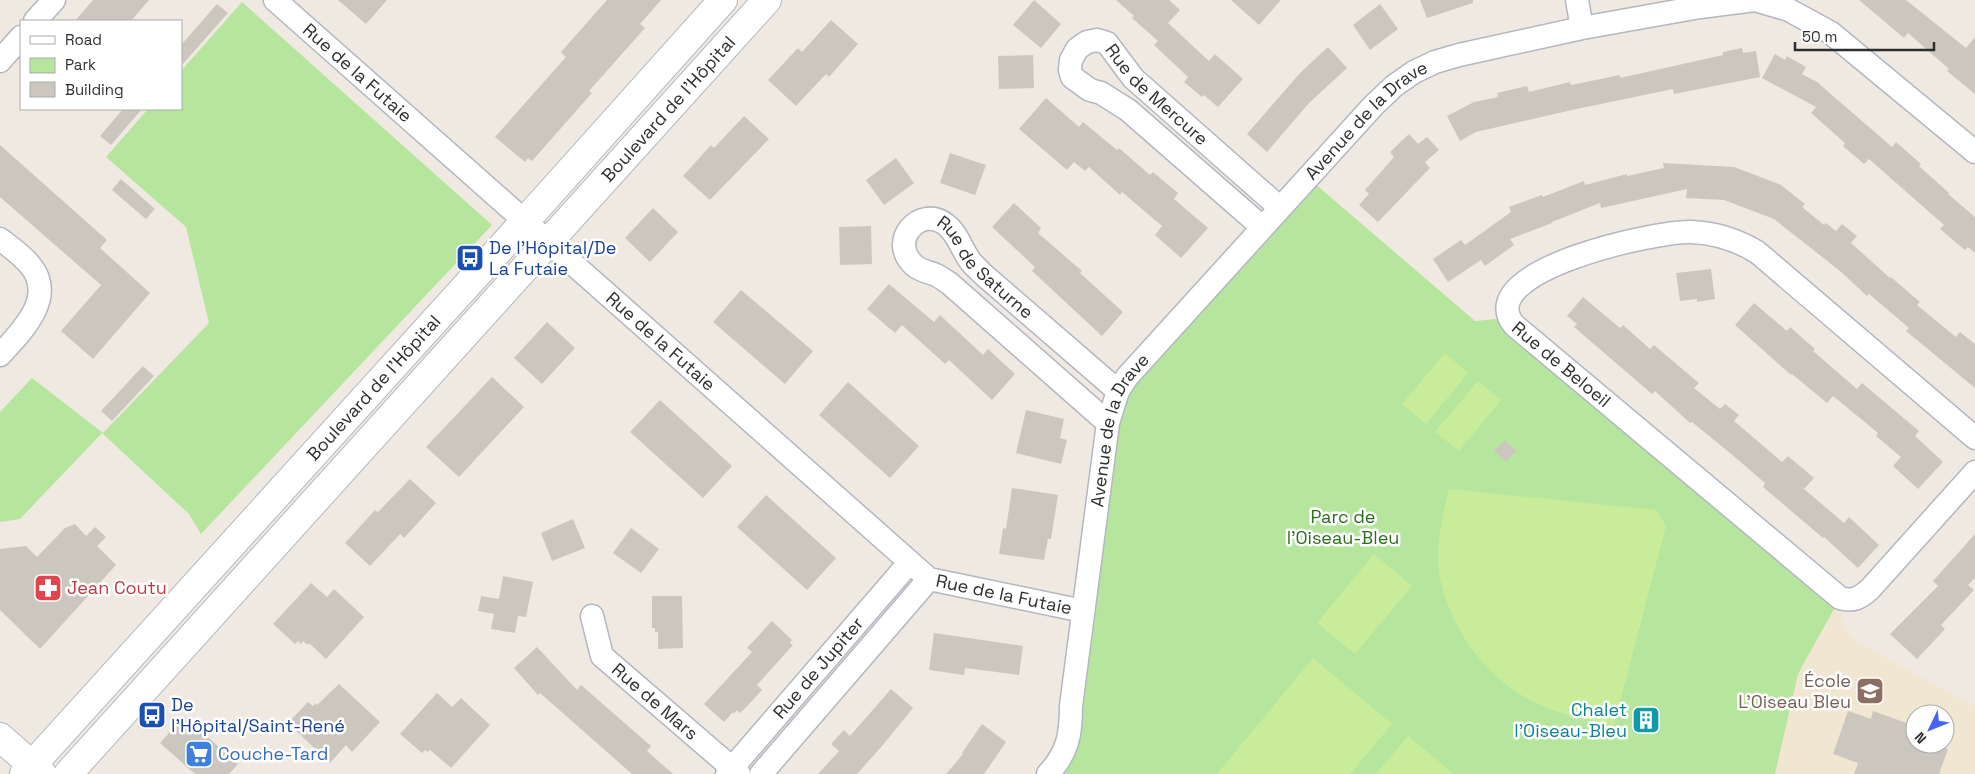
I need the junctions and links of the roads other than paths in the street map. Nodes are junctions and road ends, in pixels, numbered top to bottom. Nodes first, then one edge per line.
1 (275, 0) edge
2 (723, 0) edge
3 (767, 0) edge
4 (1577, 0) edge
5 (1755, 0) edge
6 (1582, 28) junction
7 (20, 38) edge
8 (0, 61) edge
9 (1975, 152) edge
10 (1280, 207) junction
11 (526, 220) junction
12 (1262, 227) junction
13 (0, 239) edge
14 (550, 242) junction
15 (0, 356) edge
16 (1118, 391) junction
17 (1108, 424) junction
18 (1975, 438) edge
19 (1975, 472) edge
20 (909, 563) junction
21 (930, 579) junction
22 (1083, 611) junction
23 (592, 616) dead end
24 (1071, 706) junction
25 (0, 737) edge
26 (32, 771) edge
27 (733, 772) edge
28 (68, 774) edge
29 (761, 774) edge
30 (1044, 774) edge
31 (1048, 774) edge

1 - 11 street, Rue de la Futaie
2 - 11 main road, Boulevard de l'Hôpital
3 - 14 main road, Boulevard de l'Hôpital
4 - 6 street
5 - 6 street, Avenue de la Drave
5 - 9 street, Avenue de la Drave
6 - 10 street, Avenue de la Drave
7 - 8 street
10 - 12 street, Avenue de la Drave
10 - 12 street, Rue de Mercure
11 - 14 street, Rue de la Futaie
11 - 26 main road, Boulevard de l'Hôpital
12 - 16 street, Avenue de la Drave
13 - 15 street
14 - 20 street, Rue de la Futaie
14 - 28 main road, Boulevard de l'Hôpital
16 - 17 street, Avenue de la Drave
16 - 17 street, Rue de Saturne
17 - 22 street, Avenue de la Drave
18 - 19 street, Rue de Beloeil
20 - 21 street, Rue de la Futaie
20 - 27 street, Rue de Jupiter
21 - 22 street, Rue de la Futaie
21 - 29 street, Rue de Jupiter
22 - 24 street, Avenue de la Drave
23 - 27 street, Rue de Mars
24 - 30 street, Avenue de la Drave
24 - 31 street, Avenue de la Drave
25 - 26 main road

